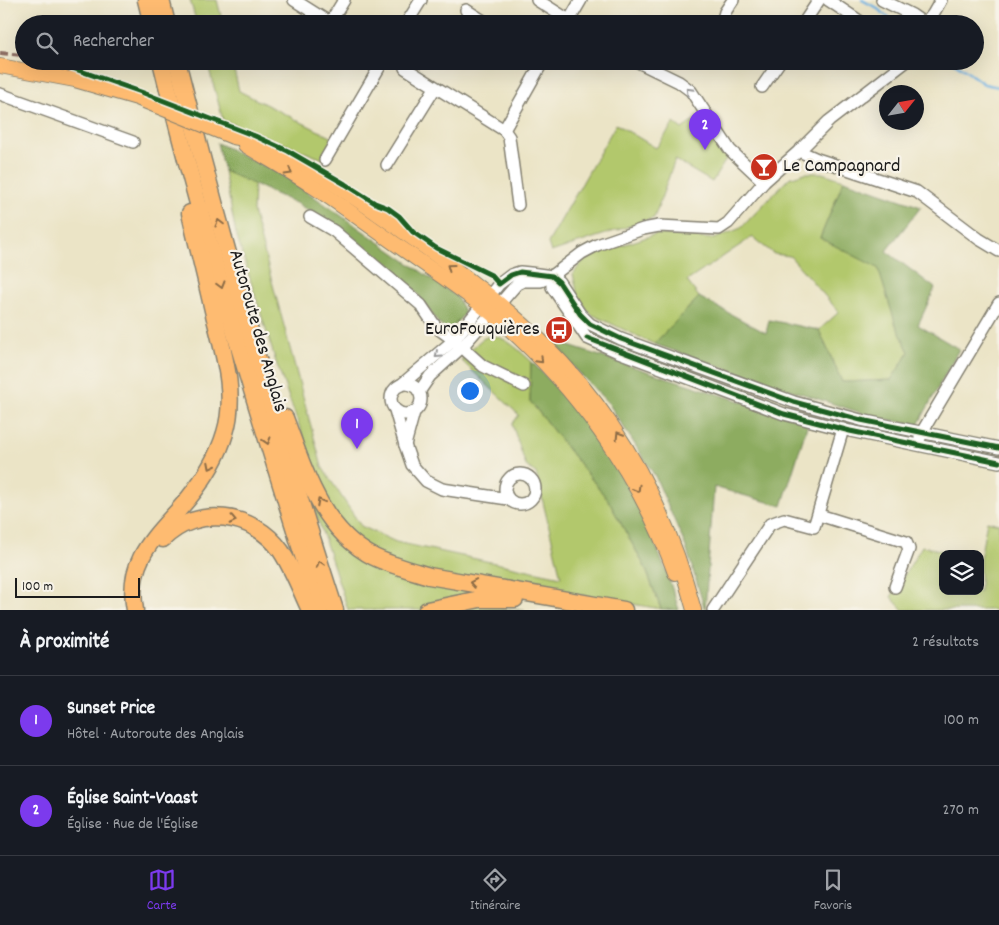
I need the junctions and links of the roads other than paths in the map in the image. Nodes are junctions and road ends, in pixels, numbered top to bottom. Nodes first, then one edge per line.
1 (146, 0) edge
2 (161, 0) edge
3 (294, 0) edge
4 (344, 0) edge
5 (421, 0) edge
6 (537, 0) edge
7 (581, 0) edge
8 (733, 0) edge
9 (818, 0) edge
10 (828, 0) edge
11 (882, 0) edge
12 (940, 0) edge
13 (466, 10) dead end
14 (150, 15) edge
15 (165, 15) edge
16 (318, 15) edge
17 (335, 15) edge
18 (412, 15) edge
19 (474, 15) edge
20 (559, 15) edge
21 (574, 15) edge
22 (725, 15) edge
23 (809, 15) edge
24 (850, 15) edge
25 (909, 15) edge
26 (932, 15) edge
27 (0, 66) edge
28 (15, 69) edge
29 (21, 70) edge
30 (163, 70) edge
31 (179, 70) edge
32 (378, 70) edge
33 (408, 70) edge
34 (538, 70) edge
35 (654, 70) edge
36 (774, 70) edge
37 (895, 70) edge
38 (167, 86) junction
39 (762, 87) dead end
40 (435, 88) junction
41 (0, 94) edge
42 (504, 130) junction
43 (133, 142) dead end
44 (799, 151) junction
45 (325, 160) dead end
46 (387, 165) dead end
47 (764, 182) junction
48 (518, 205) dead end
49 (310, 217) dead end
50 (999, 251) edge
51 (552, 276) junction
52 (239, 296) junction
53 (999, 303) edge
54 (491, 305) junction
55 (458, 343) junction
56 (401, 385) junction
57 (524, 386) dead end
58 (419, 392) junction
59 (395, 410) junction
60 (414, 412) junction
61 (843, 429) junction
62 (922, 432) junction
63 (405, 445) junction
64 (919, 445) junction
65 (999, 448) edge
66 (999, 462) edge
67 (508, 499) dead end
68 (819, 515) junction
69 (896, 587) dead end
70 (570, 606) edge
71 (135, 610) edge
72 (143, 610) edge
73 (310, 610) edge
74 (320, 610) edge
75 (335, 610) edge
76 (427, 610) edge
77 (450, 610) edge
78 (624, 610) edge
79 (686, 610) edge
80 (694, 610) edge
81 (712, 610) edge

1 - 14 highway
2 - 15 highway
3 - 16 street
4 - 17 street
5 - 18 street
6 - 20 street
7 - 21 street
8 - 22 street
9 - 23 street
10 - 24 street
11 - 25 street
12 - 26 street
13 - 19 street
27 - 28 main road, bridge
29 - 54 main road, bridge
30 - 38 highway, Autoroute des Anglais
52 -> 31 highway, Autoroute des Anglais
32 - 45 street
33 - 40 street
34 - 42 street
47 -> 35 street
36 - 39 street
37 - 44 street
38 -> 71 highway
38 -> 74 highway, Autoroute des Anglais
40 - 42 street
40 - 46 street
41 - 43 street
42 - 48 street
44 - 47 street
44 - 50 street
47 - 51 street
49 - 55 street
51 - 54 street
51 - 61 street
51 - 62 street
70 -> 52 highway
75 -> 52 highway, Autoroute des Anglais
53 - 62 street
54 - 55 street
54 -> 79 main road
80 -> 54 main road
55 -> 56 street
55 - 57 street
55 - 58 street
56 - 58 street
56 - 59 street
58 - 60 street
59 - 60 street
59 - 63 street
60 - 63 street
61 - 64 street
61 - 68 street
62 - 64 street
62 - 65 street
63 - 67 street
64 - 66 street
68 - 69 street
68 - 81 street
70 - 76 highway
70 - 77 highway
70 - 78 highway
72 -> 73 highway

